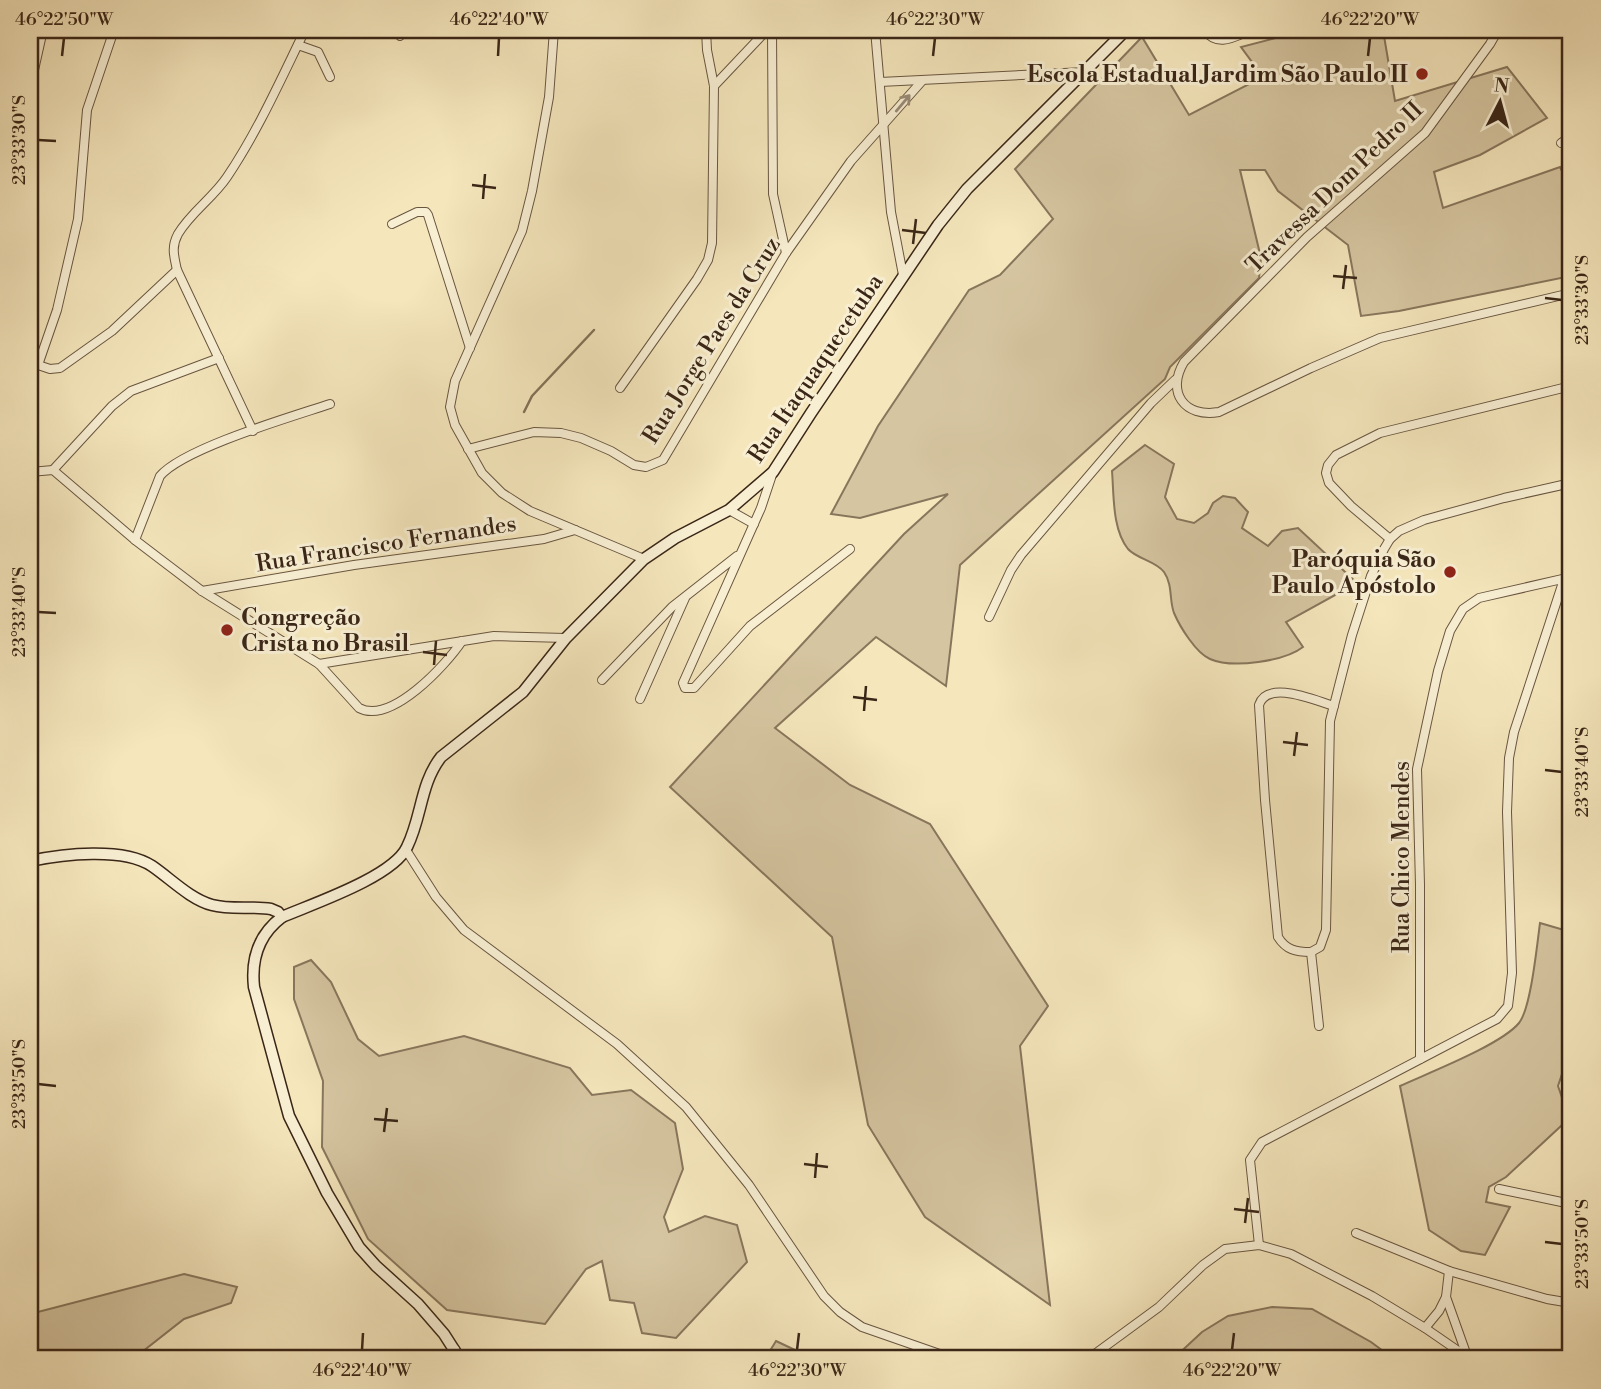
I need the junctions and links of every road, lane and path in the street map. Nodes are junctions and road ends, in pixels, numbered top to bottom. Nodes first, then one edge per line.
1 (43, 30) edge
2 (114, 30) edge
3 (305, 30) edge
4 (556, 30) edge
5 (706, 30) edge
6 (770, 30) edge
7 (875, 30) edge
8 (1126, 30) edge
9 (1203, 30) edge
10 (1251, 30) edge
11 (1498, 30) edge
12 (298, 45) junction
13 (1085, 72) junction
14 (330, 77) dead end
15 (922, 81) junction
16 (880, 82) junction
17 (714, 86) junction
18 (30, 88) edge
19 (1571, 93) edge
20 (1571, 105) edge
21 (884, 125) junction
22 (1571, 136) edge
23 (1561, 143) dead end
24 (392, 223) dead end
25 (786, 253) junction
26 (177, 270) junction
27 (903, 275) junction
28 (1567, 294) edge
29 (1571, 305) edge
30 (30, 348) edge
31 (470, 348) junction
32 (219, 358) junction
33 (38, 365) junction
34 (1175, 380) junction
35 (1571, 386) edge
36 (620, 387) dead end
37 (330, 404) dead end
38 (253, 431) junction
39 (468, 449) junction
40 (53, 470) junction
41 (30, 472) edge
42 (773, 472) junction
43 (1571, 483) edge
44 (729, 510) junction
45 (754, 524) junction
46 (575, 530) junction
47 (1390, 539) junction
48 (135, 540) junction
49 (850, 549) dead end
50 (739, 554) junction
51 (644, 559) junction
52 (1568, 578) edge
53 (202, 591) junction
54 (686, 595) junction
55 (989, 617) dead end
56 (566, 638) junction
57 (462, 641) junction
58 (319, 664) junction
59 (602, 680) dead end
60 (639, 699) dead end
61 (1334, 706) junction
62 (406, 850) junction
63 (30, 860) edge
64 (282, 917) junction
65 (1311, 952) junction
66 (1319, 1026) dead end
67 (1420, 1059) junction
68 (1571, 1074) edge
69 (1571, 1098) edge
70 (1499, 1189) dead end
71 (1571, 1204) edge
72 (1356, 1233) dead end
73 (1259, 1245) junction
74 (1449, 1271) junction
75 (1446, 1297) junction
76 (1571, 1303) edge
77 (1425, 1328) junction
78 (457, 1354) edge
79 (1571, 1355) edge
80 (1468, 1358) edge
81 (443, 1359) edge
82 (954, 1359) edge
83 (1088, 1359) edge
84 (1561, 1359) edge

1 - 18 street
2 - 33 street
3 - 12 street
4 - 31 street
5 - 17 street
6 - 17 street
6 - 25 street
7 - 16 street
8 - 13 street, Rua Itaquaquecetuba
9 - 10 street
11 - 34 street, Travessa Dom Pedro II
12 - 14 street
12 - 26 street
13 - 15 street
13 - 27 street, Rua Itaquaquecetuba
15 - 16 street
21 -> 15 street, Rua Jorge Paes da Cruz
16 - 21 street
17 - 36 street
19 - 20 street
21 - 25 street, Rua Jorge Paes da Cruz
21 - 27 street
22 - 23 street
24 - 31 street
25 - 39 street, Rua Jorge Paes da Cruz
26 - 32 street
26 - 33 street
27 - 42 street, Rua Itaquaquecetuba
28 - 29 street
28 - 34 street
30 - 33 street
31 - 39 street
32 - 38 street
32 - 40 street
34 - 55 street, Travessa Dom Pedro II
35 - 47 street
37 - 38 street
38 - 48 street
39 - 46 street
40 - 41 street
40 - 48 street
42 - 44 street, Rua Itaquaquecetuba
42 - 45 street
43 - 47 street
44 - 45 street
44 - 51 street, Rua Itaquaquecetuba
45 - 50 street
46 - 51 street
46 - 53 street, Rua Francisco Fernandes
47 - 61 street
48 - 53 street
49 - 50 street
50 - 54 street
51 - 56 street, Rua Itaquaquecetuba
52 - 67 street
52 - 67 street, Rua Chico Mendes
53 - 58 street
54 - 59 street
54 - 60 street
56 - 57 street
56 - 62 street, Rua Itaquaquecetuba
57 - 58 street
57 - 58 street
61 - 65 street
61 - 65 street
62 - 64 street
62 - 82 street
63 - 64 street
64 - 78 street
65 - 66 street
67 - 73 street
68 - 69 street
70 - 71 street
72 - 74 street
73 - 77 street
73 - 83 street
74 - 75 street
74 - 76 street
75 - 77 street
75 - 80 street
77 - 80 street
78 - 81 street
79 - 84 street

